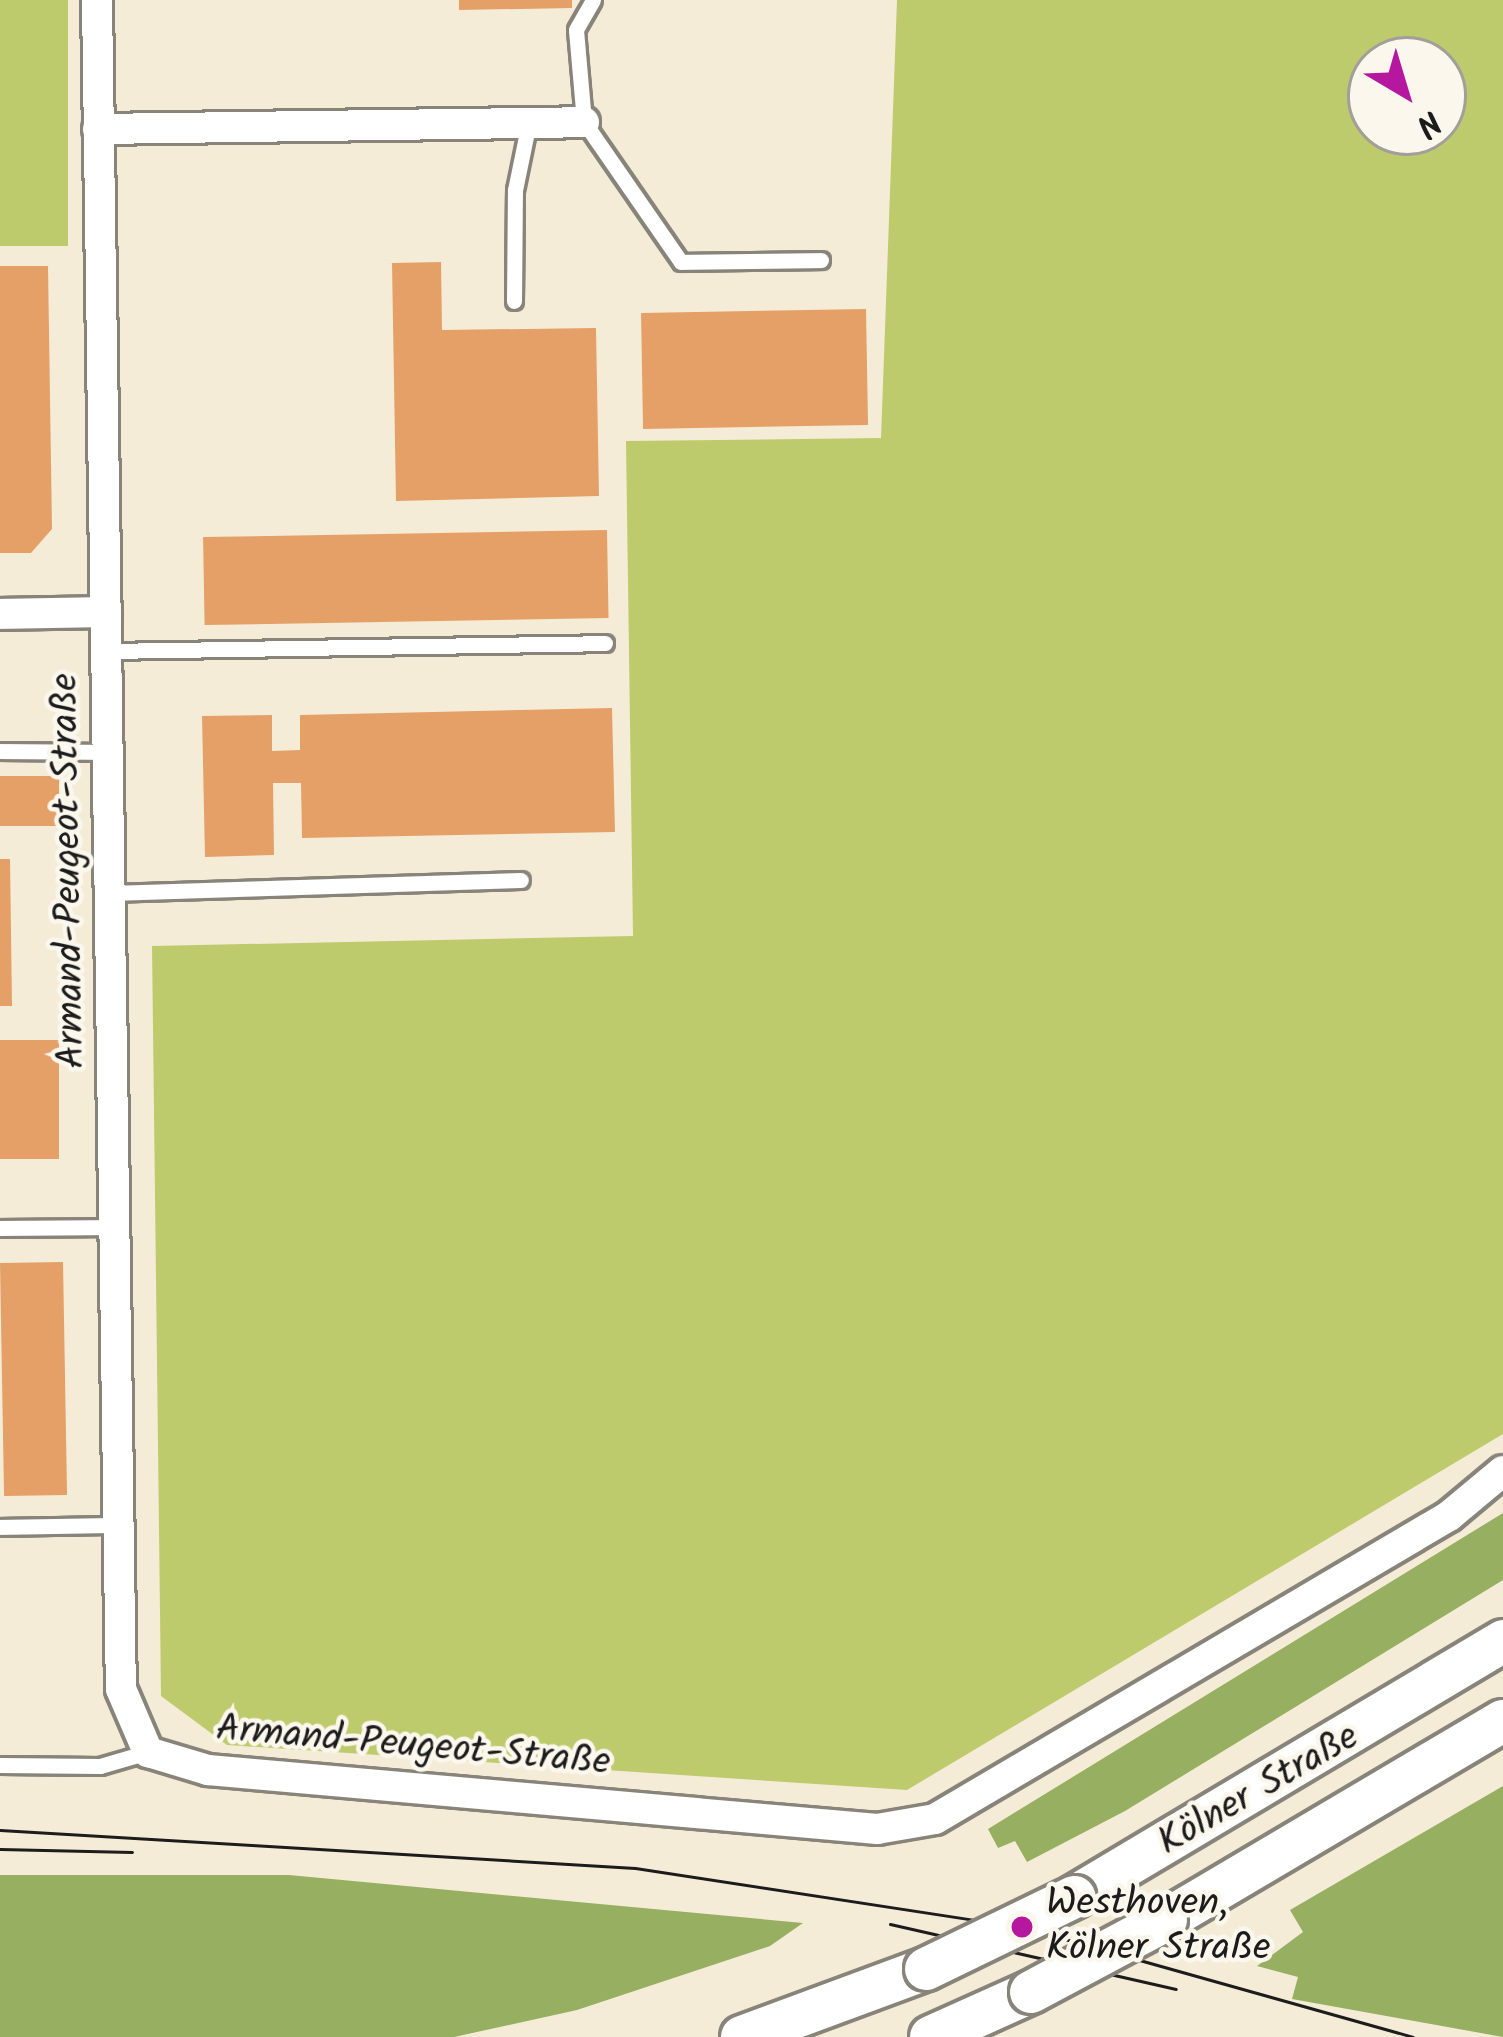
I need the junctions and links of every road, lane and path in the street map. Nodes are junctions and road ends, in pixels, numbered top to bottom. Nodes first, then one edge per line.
1 (97, 0) edge
2 (593, 0) edge
3 (529, 122) junction
4 (584, 122) junction
5 (98, 129) junction
6 (821, 260) dead end
7 (514, 301) dead end
8 (106, 612) junction
9 (0, 614) edge
10 (605, 643) dead end
11 (106, 651) junction
12 (0, 751) edge
13 (108, 752) junction
14 (521, 880) dead end
15 (110, 893) junction
16 (114, 1227) junction
17 (0, 1228) edge
18 (1503, 1471) edge
19 (118, 1525) junction
20 (0, 1527) edge
21 (1503, 1641) edge
22 (1503, 1720) edge
23 (148, 1752) junction
24 (0, 1765) edge
25 (742, 2037) edge
26 (931, 2037) edge

1 - 5 street, Armand-Peugeot-Straße
2 - 4 lane
3 - 4 street
3 - 5 street
3 - 7 lane
4 - 6 lane
5 - 8 street, Armand-Peugeot-Straße
8 - 9 street
8 - 11 street, Armand-Peugeot-Straße
10 - 11 lane
11 - 13 street, Armand-Peugeot-Straße
12 - 13 lane
13 - 15 street, Armand-Peugeot-Straße
14 - 15 lane
15 - 16 street, Armand-Peugeot-Straße
16 - 17 lane
16 - 19 street, Armand-Peugeot-Straße
18 - 23 street, Armand-Peugeot-Straße
19 - 20 lane
19 - 23 street, Armand-Peugeot-Straße
21 - 25 main road, Kölner Straße, bridge
22 - 26 main road, Kölner Straße, bridge
23 - 24 lane

